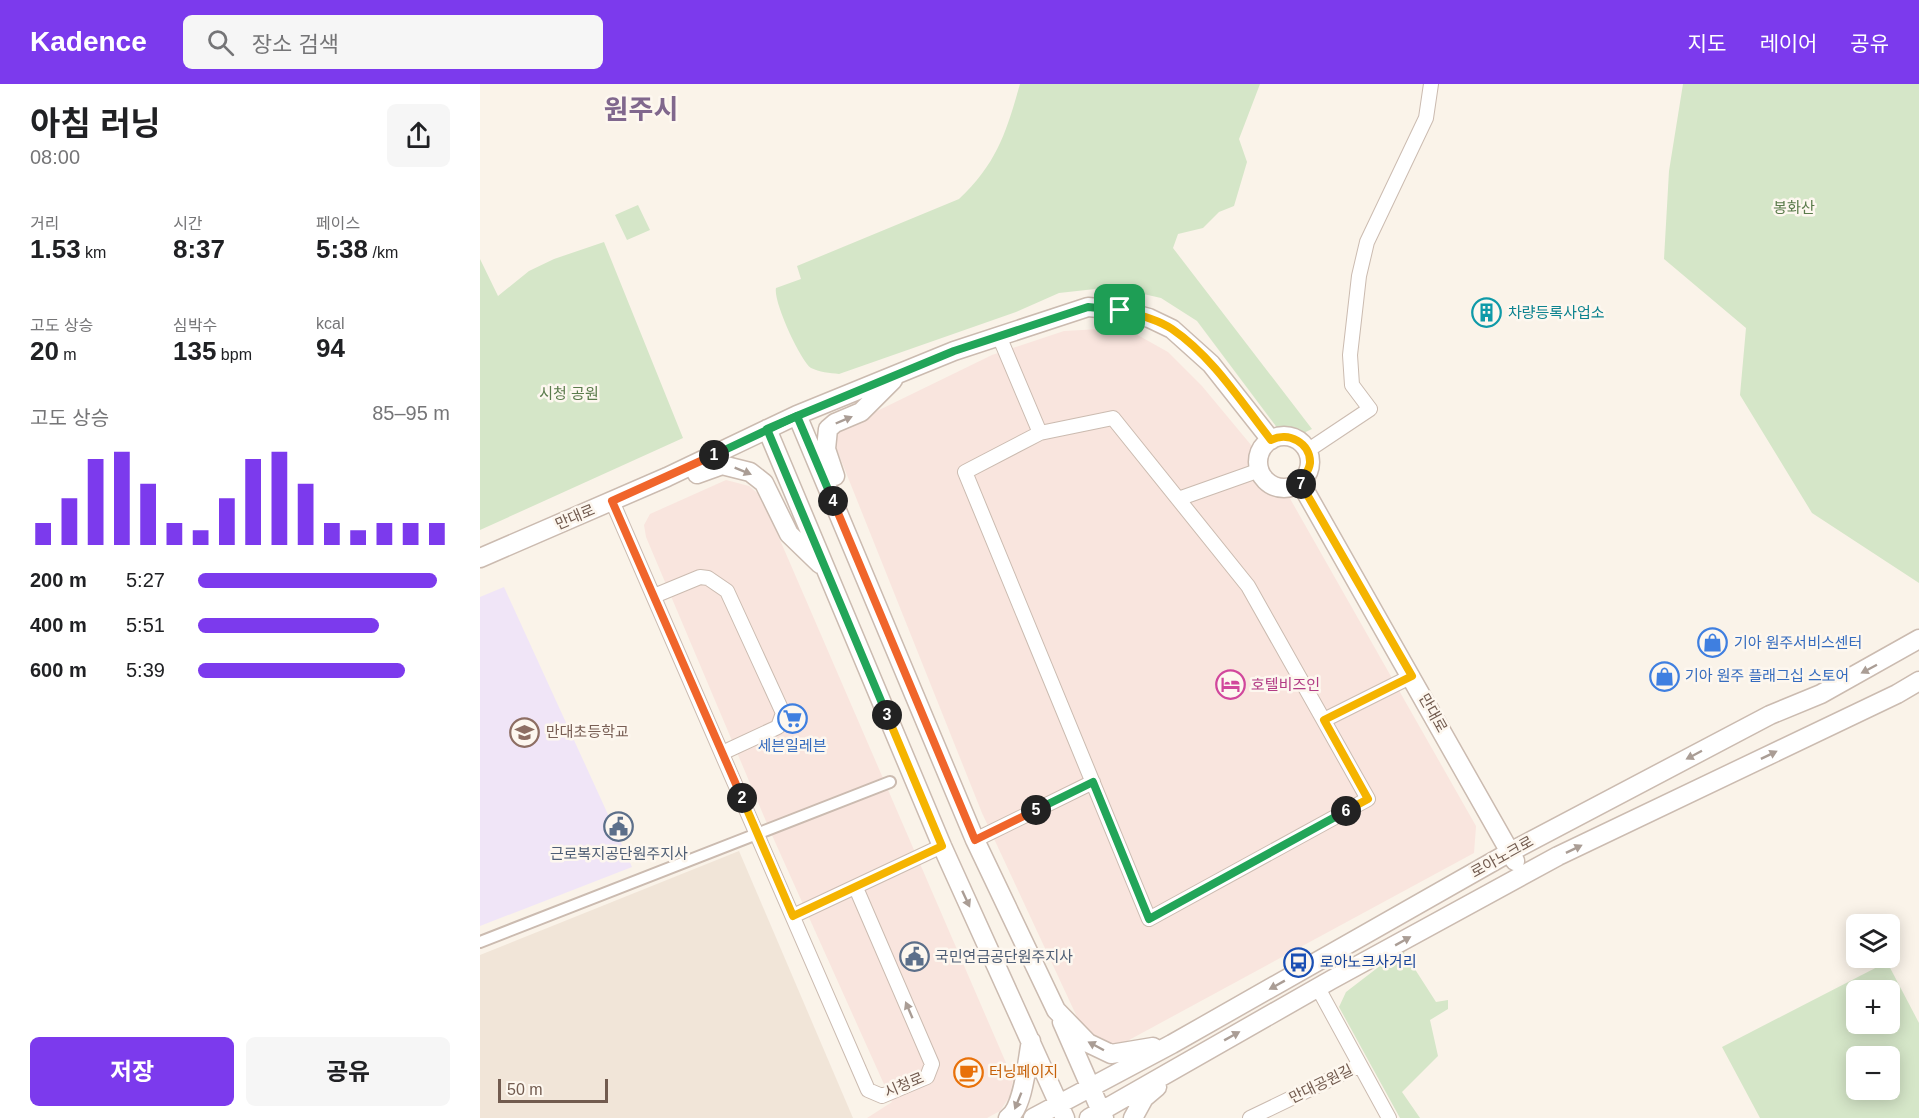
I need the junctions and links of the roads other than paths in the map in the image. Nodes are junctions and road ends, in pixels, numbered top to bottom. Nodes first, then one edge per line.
1 (1431, 84) edge
2 (999, 336) junction
3 (901, 373) junction
4 (797, 416) junction
5 (767, 429) junction
6 (1040, 433) junction
7 (1271, 440) junction
8 (1307, 451) junction
9 (1260, 470) junction
10 (667, 477) junction
11 (1300, 482) junction
12 (1178, 499) junction
13 (612, 501) junction
14 (853, 549) junction
15 (480, 558) edge
16 (826, 570) junction
17 (654, 596) junction
18 (1919, 639) edge
19 (1412, 676) junction
20 (1919, 681) edge
21 (1324, 720) junction
22 (722, 753) junction
23 (890, 782) dead end
24 (1093, 782) junction
25 (758, 835) junction
26 (975, 840) junction
27 (942, 846) junction
28 (1510, 852) junction
29 (1523, 876) junction
30 (856, 888) junction
31 (793, 916) junction
32 (480, 942) edge
33 (1318, 988) junction
34 (1056, 1010) junction
35 (1031, 1041) junction
36 (1172, 1044) junction
37 (1181, 1065) junction
38 (1360, 1065) junction
39 (1090, 1086) junction
40 (1062, 1111) edge
41 (1098, 1116) edge
42 (1008, 1118) edge
43 (1033, 1118) edge
44 (1133, 1118) edge
45 (1250, 1118) edge
46 (1389, 1118) edge

1 - 8 street
2 - 3 street
2 - 6 street
2 - 7 street
3 - 4 street
14 -> 3 street
4 - 5 street, 만대로
4 - 14 street
5 - 10 street, 만대로
5 - 16 street
6 - 12 street
6 - 24 street
7 - 8 street
7 - 9 street
8 - 11 street
9 - 11 street
9 - 12 street
10 - 13 street, 만대로
10 -> 16 street
11 - 19 street, 만대로
12 - 21 street
13 - 15 street, 만대로
13 - 17 street, 시청로
14 - 26 street
16 - 27 street
17 - 22 street, 시청로
17 - 22 street
18 -> 28 street, 로아노크로
19 - 21 street
19 - 28 street, 만대로
29 -> 20 street, 로아노크로
21 - 24 street
22 - 25 street, 시청로
23 - 25 street
24 - 26 street
25 - 31 street, 시청로
25 - 32 street
26 - 34 street
27 - 30 street
27 -> 35 street
28 - 29 street, 만대로
28 -> 36 street, 로아노크로
33 -> 29 street, 로아노크로
30 - 31 street
31 -> 30 street, 시청로
37 -> 33 street, 로아노크로
33 - 38 street
36 -> 34 street
34 - 39 street
35 - 40 street
35 -> 42 street
36 - 39 street, 로아노크로
37 - 41 street, 로아노크로
37 - 44 street
38 - 45 street, 만대공원길
38 - 46 street
39 - 40 street, 로아노크로
39 - 41 street
40 - 43 street

